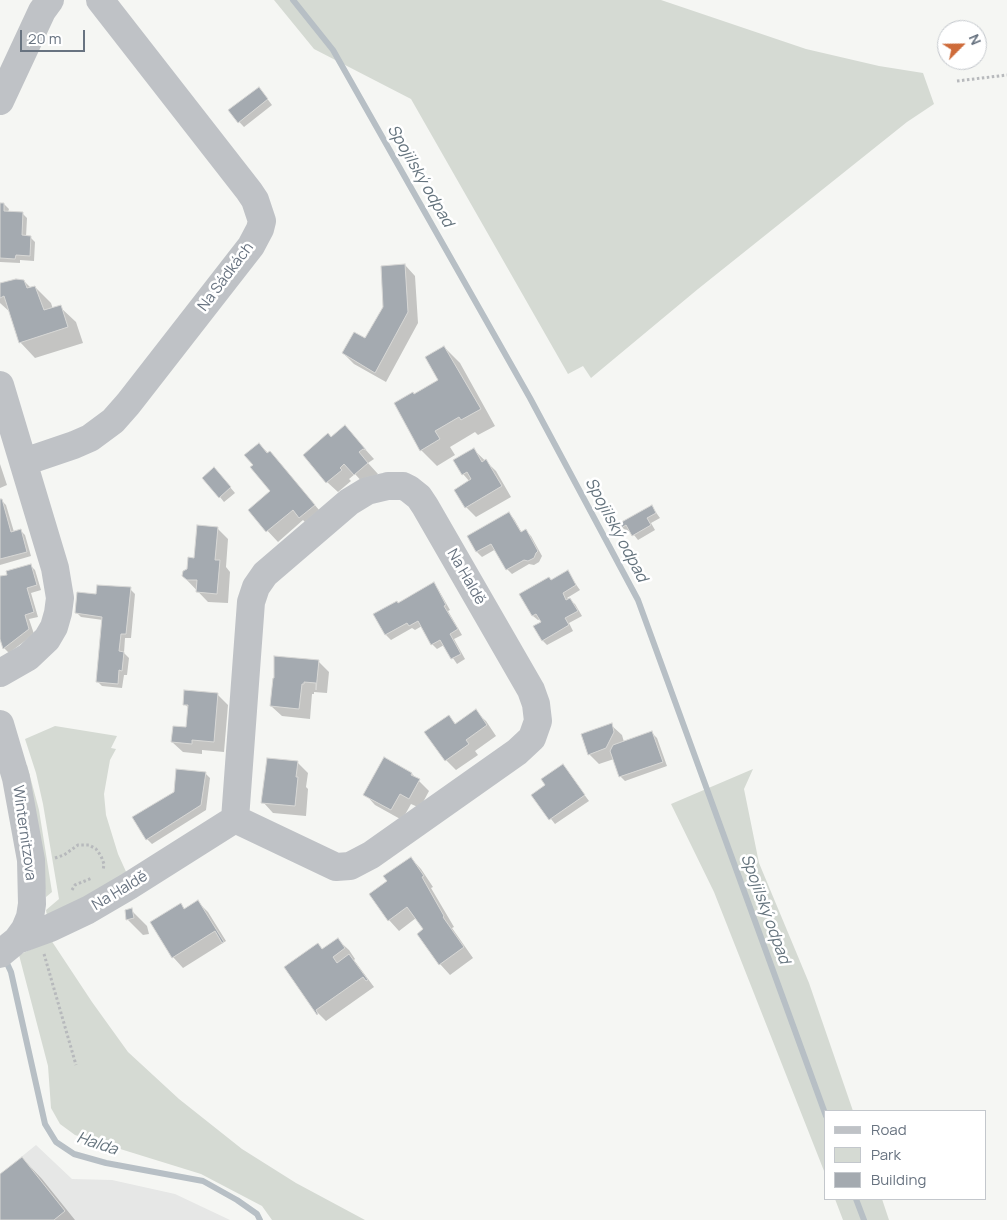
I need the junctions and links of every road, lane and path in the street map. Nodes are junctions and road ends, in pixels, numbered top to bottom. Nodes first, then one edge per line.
1 (50, 0) edge
2 (100, 0) edge
3 (1007, 75) edge
4 (957, 82) dead end
5 (0, 101) edge
6 (0, 385) edge
7 (24, 462) junction
8 (0, 673) edge
9 (0, 724) edge
10 (235, 819) junction
11 (49, 858) dead end
12 (101, 874) dead end
13 (96, 876) dead end
14 (67, 897) dead end
15 (18, 942) edge
16 (76, 1065) dead end

1 - 5 street
2 - 7 street, Na Sádkách
3 - 4 path
6 - 7 street
7 - 8 street
9 - 15 street, Winternitzova
10 - 10 street, Na Haldě
10 - 15 street, Na Haldě
11 - 12 path
13 - 14 path
15 - 16 path

